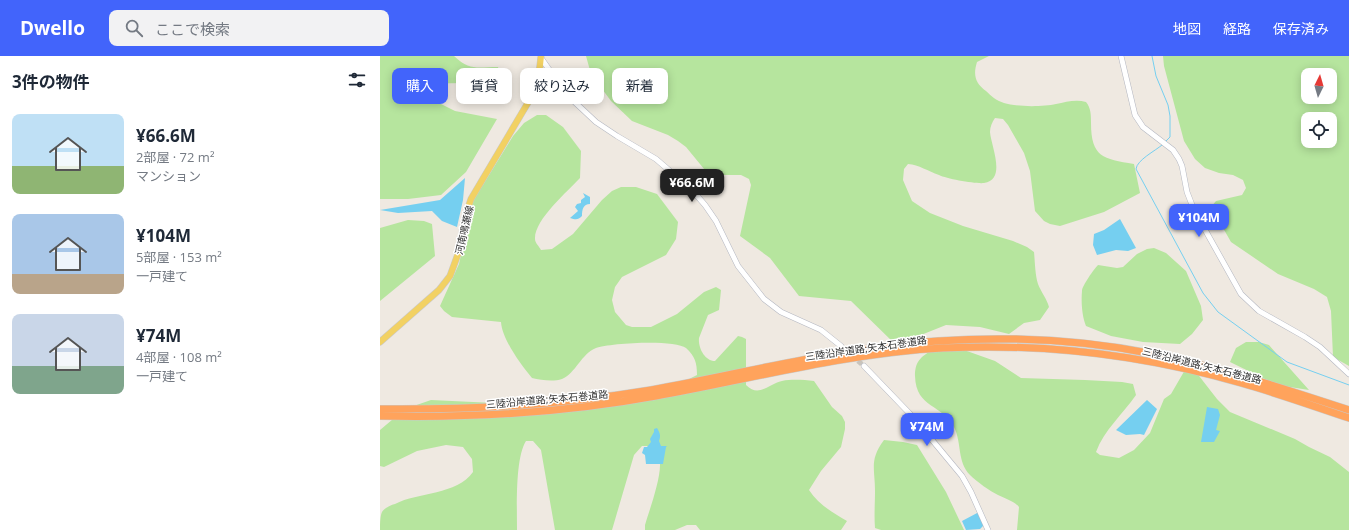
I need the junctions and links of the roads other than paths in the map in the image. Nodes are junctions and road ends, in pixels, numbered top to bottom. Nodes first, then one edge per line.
1 (1121, 56) edge
2 (541, 57) edge
3 (380, 342) edge
4 (842, 346) tunnel mouth
5 (864, 366) tunnel mouth
6 (1349, 374) edge
7 (1242, 379) junction
8 (1349, 409) edge
9 (381, 413) edge
10 (1349, 418) edge
11 (988, 530) edge

1 - 6 street
2 - 3 main road, 河南鳴瀬線
2 - 4 street
5 - 11 street
7 - 8 highway, 三陸沿岸道路;矢本石巻道路
7 - 9 highway, 三陸沿岸道路;矢本石巻道路
7 - 10 highway, 三陸沿岸道路;矢本石巻道路

